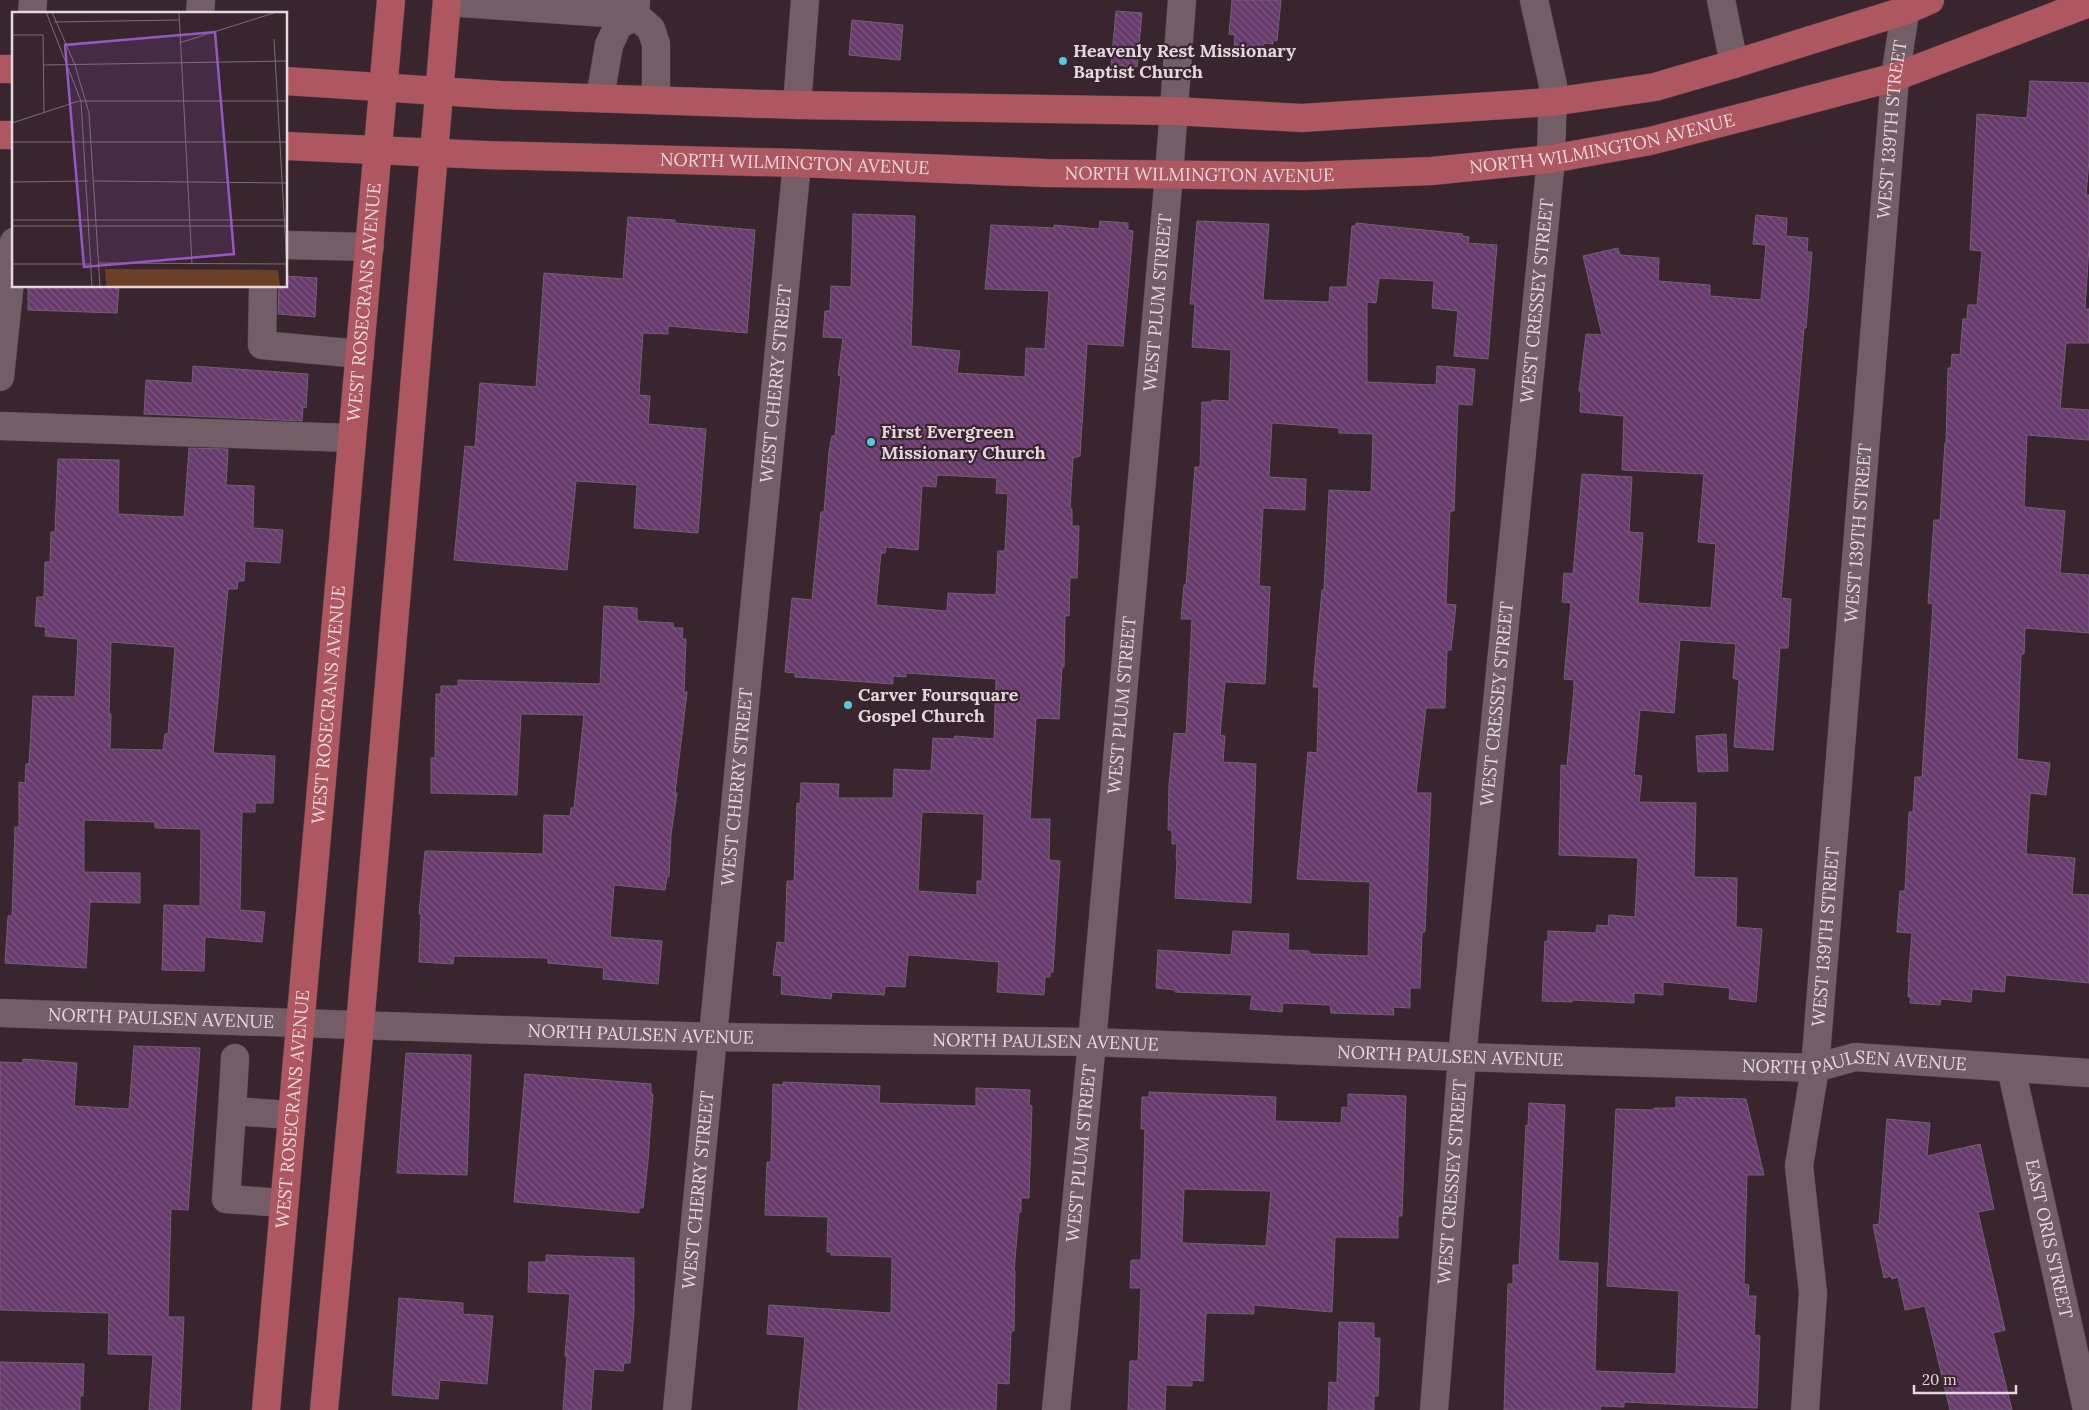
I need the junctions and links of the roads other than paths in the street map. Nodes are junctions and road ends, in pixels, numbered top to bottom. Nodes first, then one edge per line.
1 (391, 0) edge
2 (805, 0) edge
3 (1182, 0) edge
4 (1534, 0) edge
5 (1721, 0) edge
6 (447, 1) edge
7 (1915, 3) edge
8 (2089, 3) edge
9 (635, 8) edge
10 (1734, 64) junction
11 (1895, 77) junction
12 (288, 82) edge
13 (383, 87) junction
14 (440, 91) junction
15 (600, 98) junction
16 (656, 100) junction
17 (1552, 102) junction
18 (797, 105) junction
19 (1173, 111) junction
20 (288, 146) edge
21 (378, 150) junction
22 (436, 152) junction
23 (1551, 159) junction
24 (797, 163) junction
25 (1169, 175) junction
26 (288, 246) edge
27 (370, 247) junction
28 (12, 261) edge
29 (263, 288) edge
30 (360, 354) junction
31 (0, 377) edge
32 (0, 426) edge
33 (352, 438) junction
34 (0, 1013) edge
35 (299, 1023) junction
36 (360, 1025) junction
37 (713, 1037) junction
38 (1092, 1042) junction
39 (1462, 1057) junction
40 (235, 1058) dead end
41 (1815, 1068) junction
42 (2011, 1068) junction
43 (2089, 1073) edge
44 (232, 1111) junction
45 (291, 1115) junction
46 (284, 1203) junction
47 (266, 1410) edge
48 (324, 1410) edge
49 (676, 1410) edge
50 (1056, 1410) edge
51 (1434, 1410) edge
52 (1805, 1410) edge
53 (2087, 1410) edge

1 - 13 main road, WEST ROSECRANS AVENUE
2 - 18 street
3 - 19 street, WEST PLUM STREET
4 - 17 street, WEST CRESSEY STREET
5 - 10 street
6 - 9 street
6 - 14 main road
7 - 10 main road
7 - 11 street, WEST 139TH STREET
8 - 11 main road, NORTH WILMINGTON AVENUE
9 - 15 street
9 - 16 street
10 - 17 main road
11 - 23 main road, NORTH WILMINGTON AVENUE
11 - 41 street, WEST 139TH STREET
12 - 13 main road
13 - 14 main road
13 - 21 main road, WEST ROSECRANS AVENUE
14 - 15 main road
14 - 22 main road
15 - 16 main road
16 - 18 main road
17 - 19 main road
17 - 23 street, WEST CRESSEY STREET
18 - 19 main road
19 - 25 street, WEST PLUM STREET
20 - 21 main road, NORTH WILMINGTON AVENUE
21 - 22 main road, NORTH WILMINGTON AVENUE
21 - 27 main road, WEST ROSECRANS AVENUE
22 - 24 main road, NORTH WILMINGTON AVENUE
22 - 36 main road
23 - 25 main road, NORTH WILMINGTON AVENUE
23 - 39 street, WEST CRESSEY STREET
24 - 25 main road, NORTH WILMINGTON AVENUE
24 - 37 street, WEST CHERRY STREET
25 - 38 street, WEST PLUM STREET
26 - 27 street
27 - 30 main road, WEST ROSECRANS AVENUE
28 - 31 street
29 - 30 street
30 - 33 main road, WEST ROSECRANS AVENUE
32 - 33 street
33 - 35 main road, WEST ROSECRANS AVENUE
34 - 35 street, NORTH PAULSEN AVENUE
35 - 36 street, NORTH PAULSEN AVENUE
35 - 45 main road, WEST ROSECRANS AVENUE
36 - 37 street, NORTH PAULSEN AVENUE
36 - 48 main road
37 - 38 street, NORTH PAULSEN AVENUE
37 - 49 street, WEST CHERRY STREET
38 - 39 street, NORTH PAULSEN AVENUE
38 - 50 street, WEST PLUM STREET
39 - 41 street, NORTH PAULSEN AVENUE
39 - 51 street, WEST CRESSEY STREET
40 - 44 street
41 - 42 street, NORTH PAULSEN AVENUE
41 - 52 street, WEST 139TH STREET
42 - 43 street, NORTH PAULSEN AVENUE
42 - 53 street, EAST ORIS STREET
44 - 45 street
44 - 46 street
45 - 46 main road, WEST ROSECRANS AVENUE
46 - 47 main road, WEST ROSECRANS AVENUE

